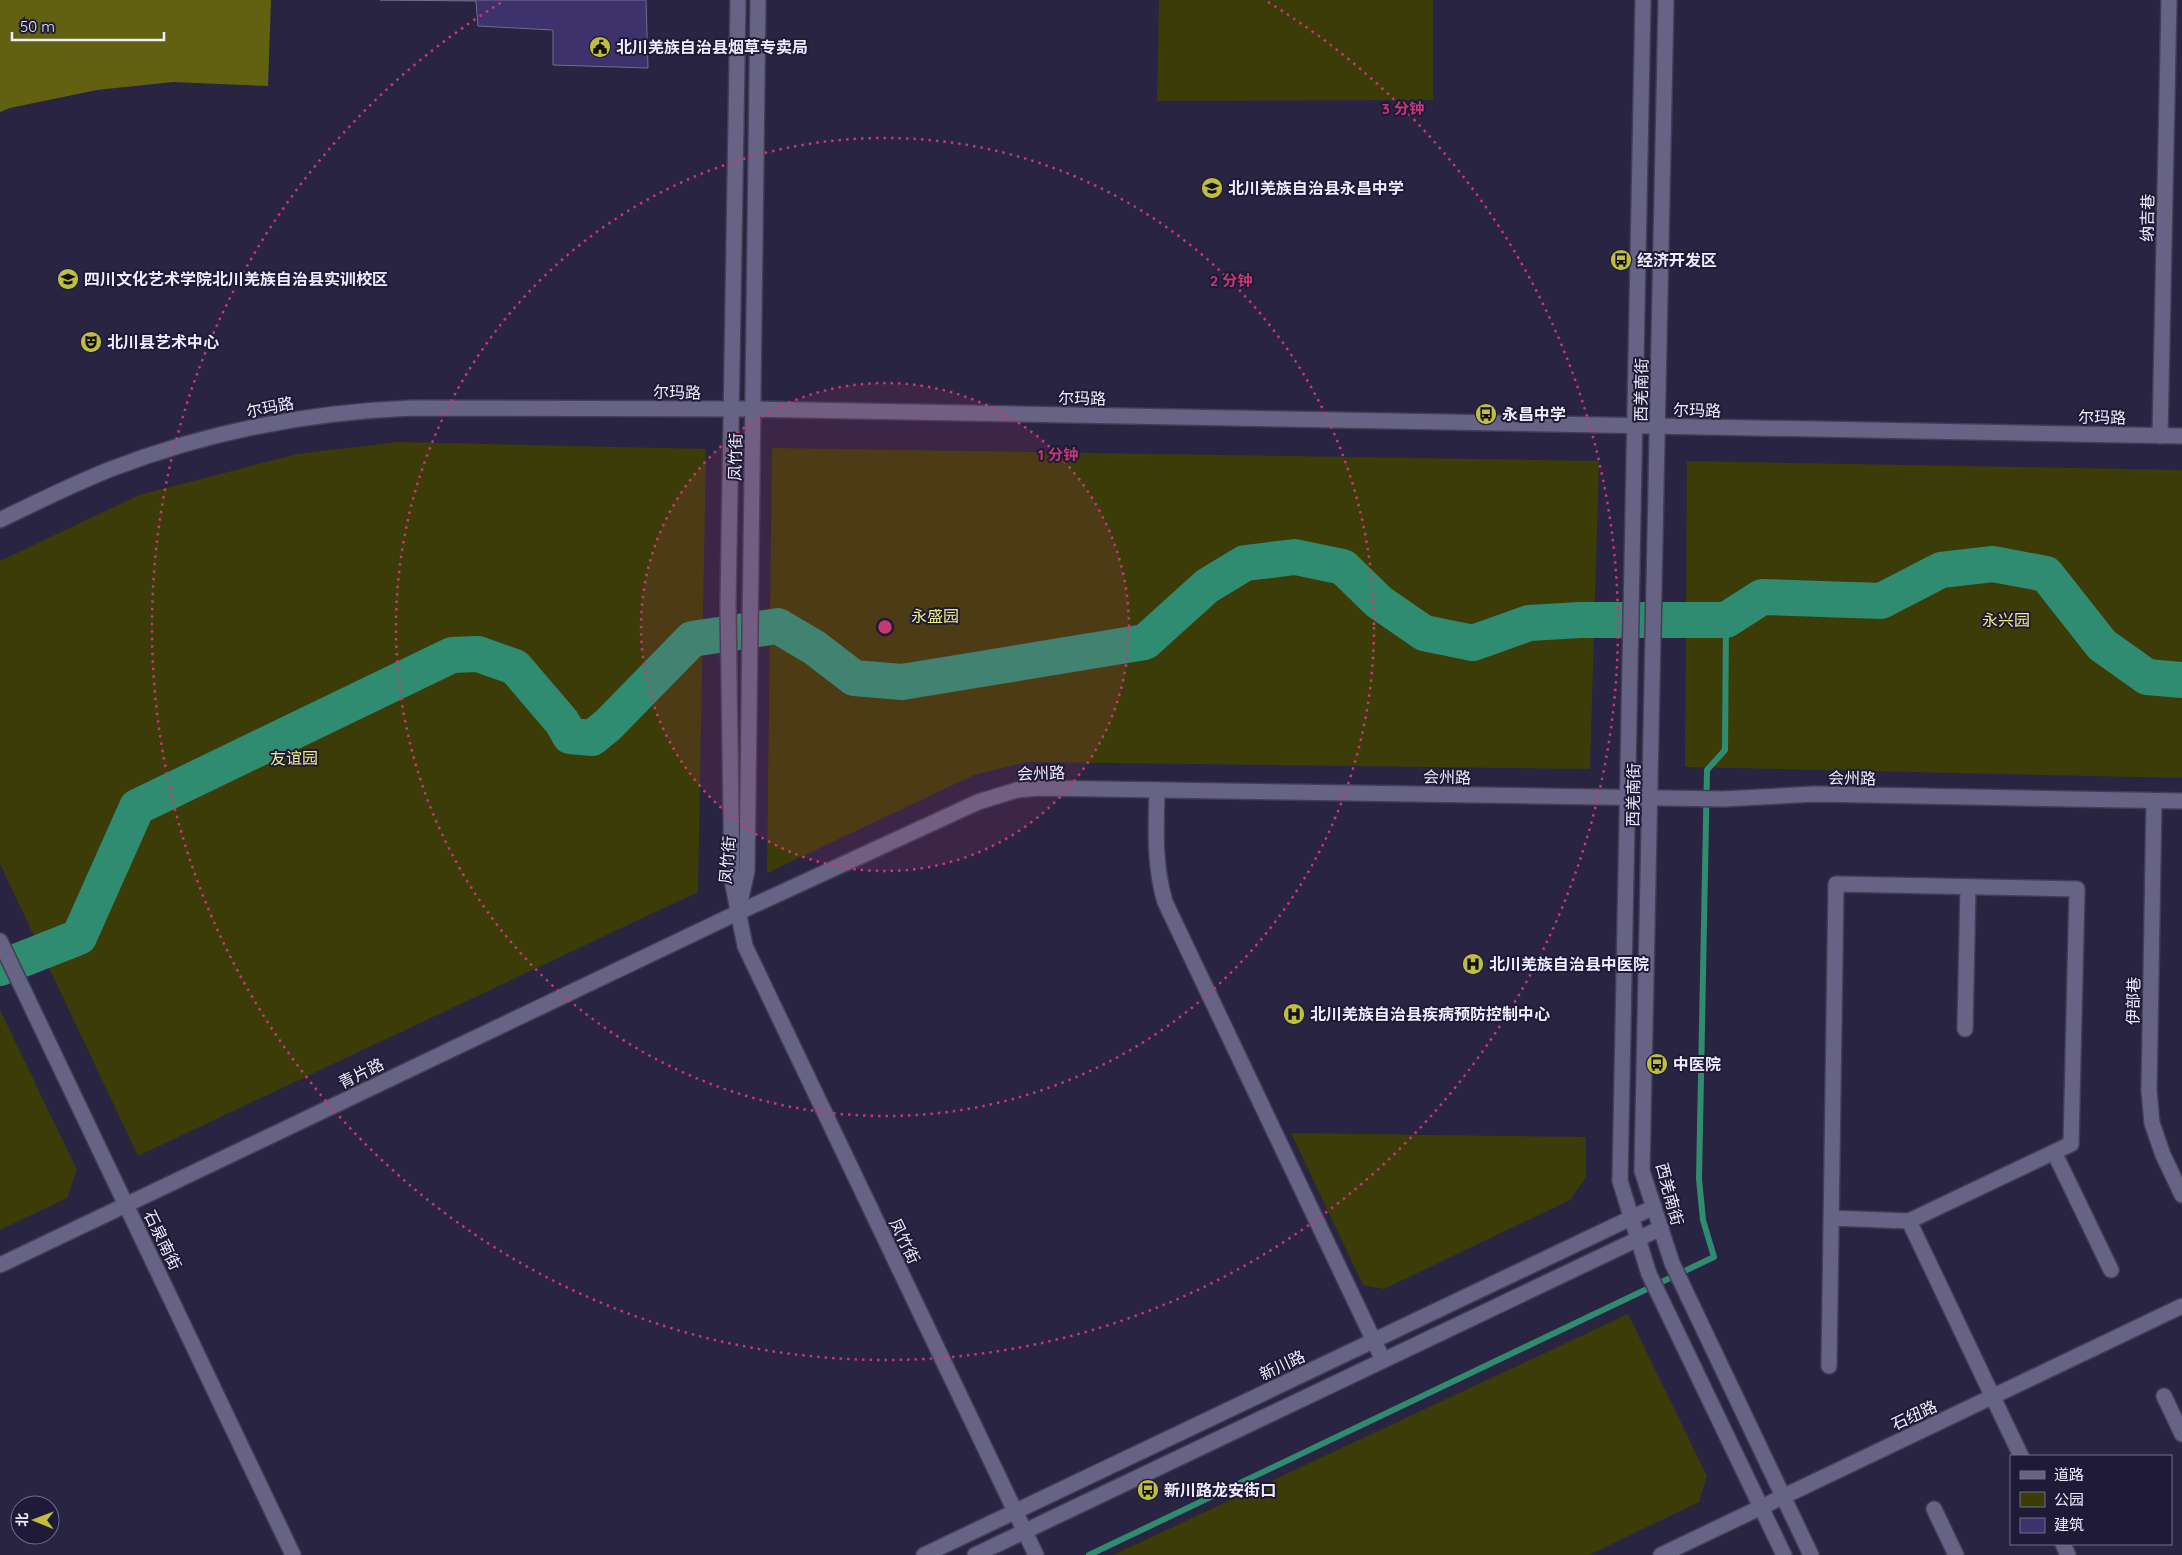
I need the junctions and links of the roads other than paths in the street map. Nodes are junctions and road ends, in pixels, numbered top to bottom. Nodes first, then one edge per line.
1 (738, 0) edge
2 (758, 0) edge
3 (1644, 0) edge
4 (1666, 0) edge
5 (2169, 0) edge
6 (753, 409) junction
7 (731, 410) junction
8 (1635, 427) junction
9 (1658, 427) junction
10 (2160, 436) junction
11 (2182, 436) edge
12 (0, 520) edge
13 (1157, 790) junction
14 (1627, 798) junction
15 (1650, 798) junction
16 (2154, 801) junction
17 (2182, 801) edge
18 (1968, 887) junction
19 (737, 913) junction
20 (0, 941) edge
21 (1965, 1029) dead end
22 (2054, 1152) junction
23 (2182, 1195) edge
24 (126, 1205) junction
25 (1654, 1207) junction
26 (1631, 1218) junction
27 (1831, 1218) junction
28 (1909, 1221) junction
29 (1661, 1228) junction
30 (1638, 1239) junction
31 (0, 1265) edge
32 (2111, 1270) dead end
33 (2182, 1306) edge
34 (1374, 1341) junction
35 (1383, 1360) junction
36 (1829, 1366) dead end
37 (2164, 1396) dead end
38 (1993, 1397) junction
39 (2182, 1434) edge
40 (2021, 1455) edge
41 (1784, 1496) junction
42 (1761, 1508) junction
43 (1934, 1509) dead end
44 (1015, 1512) junction
45 (1025, 1531) junction
46 (294, 1555) edge
47 (924, 1555) edge
48 (975, 1555) edge
49 (1036, 1555) edge
50 (1661, 1555) edge
51 (1784, 1555) edge
52 (1811, 1555) edge
53 (1956, 1555) edge

1 - 7 street, 凤竹街
2 - 6 street, 凤竹街
3 - 8 street, 西羌南街
4 - 9 street, 西羌南街
5 - 10 street, 纳吉巷
6 - 7 street, 尔玛路
6 - 8 street, 尔玛路
6 - 19 street, 凤竹街
7 - 12 street, 尔玛路
7 - 19 street, 凤竹街
8 - 9 street, 尔玛路
8 - 14 street, 西羌南街
9 - 10 street, 尔玛路
9 - 15 street, 西羌南街
10 - 11 street, 尔玛路
13 - 14 street, 会州路
13 - 19 street, 会州路
13 - 34 street
14 - 15 street, 会州路
14 - 26 street, 西羌南街
15 - 16 street, 会州路
15 - 25 street, 西羌南街
16 - 17 street, 会州路
16 - 23 street, 伊部巷
18 - 21 street
18 - 22 street
18 - 27 street
19 - 24 street, 青片路
19 - 44 street, 凤竹街
20 - 24 street, 石泉南街
22 - 28 street
22 - 32 street
24 - 31 street, 青片路
24 - 46 street, 石泉南街
25 - 26 street, 新川路
25 - 29 street, 西羌南街
26 - 30 street, 西羌南街
26 - 34 street, 新川路
27 - 28 street
27 - 36 street
28 - 38 street
29 - 30 street
29 - 41 street, 西羌南街
30 - 35 street
30 - 42 street, 西羌南街
33 - 38 street, 石纽路
34 - 35 street
34 - 44 street, 新川路
35 - 45 street
37 - 39 street
38 - 40 street
38 - 41 street, 石纽路
41 - 42 street, 石纽路
41 - 52 street, 西羌南街
42 - 50 street, 石纽路
42 - 51 street, 西羌南街
43 - 53 street
44 - 45 street, 凤竹街
44 - 47 street, 新川路
45 - 48 street
45 - 49 street, 凤竹街

